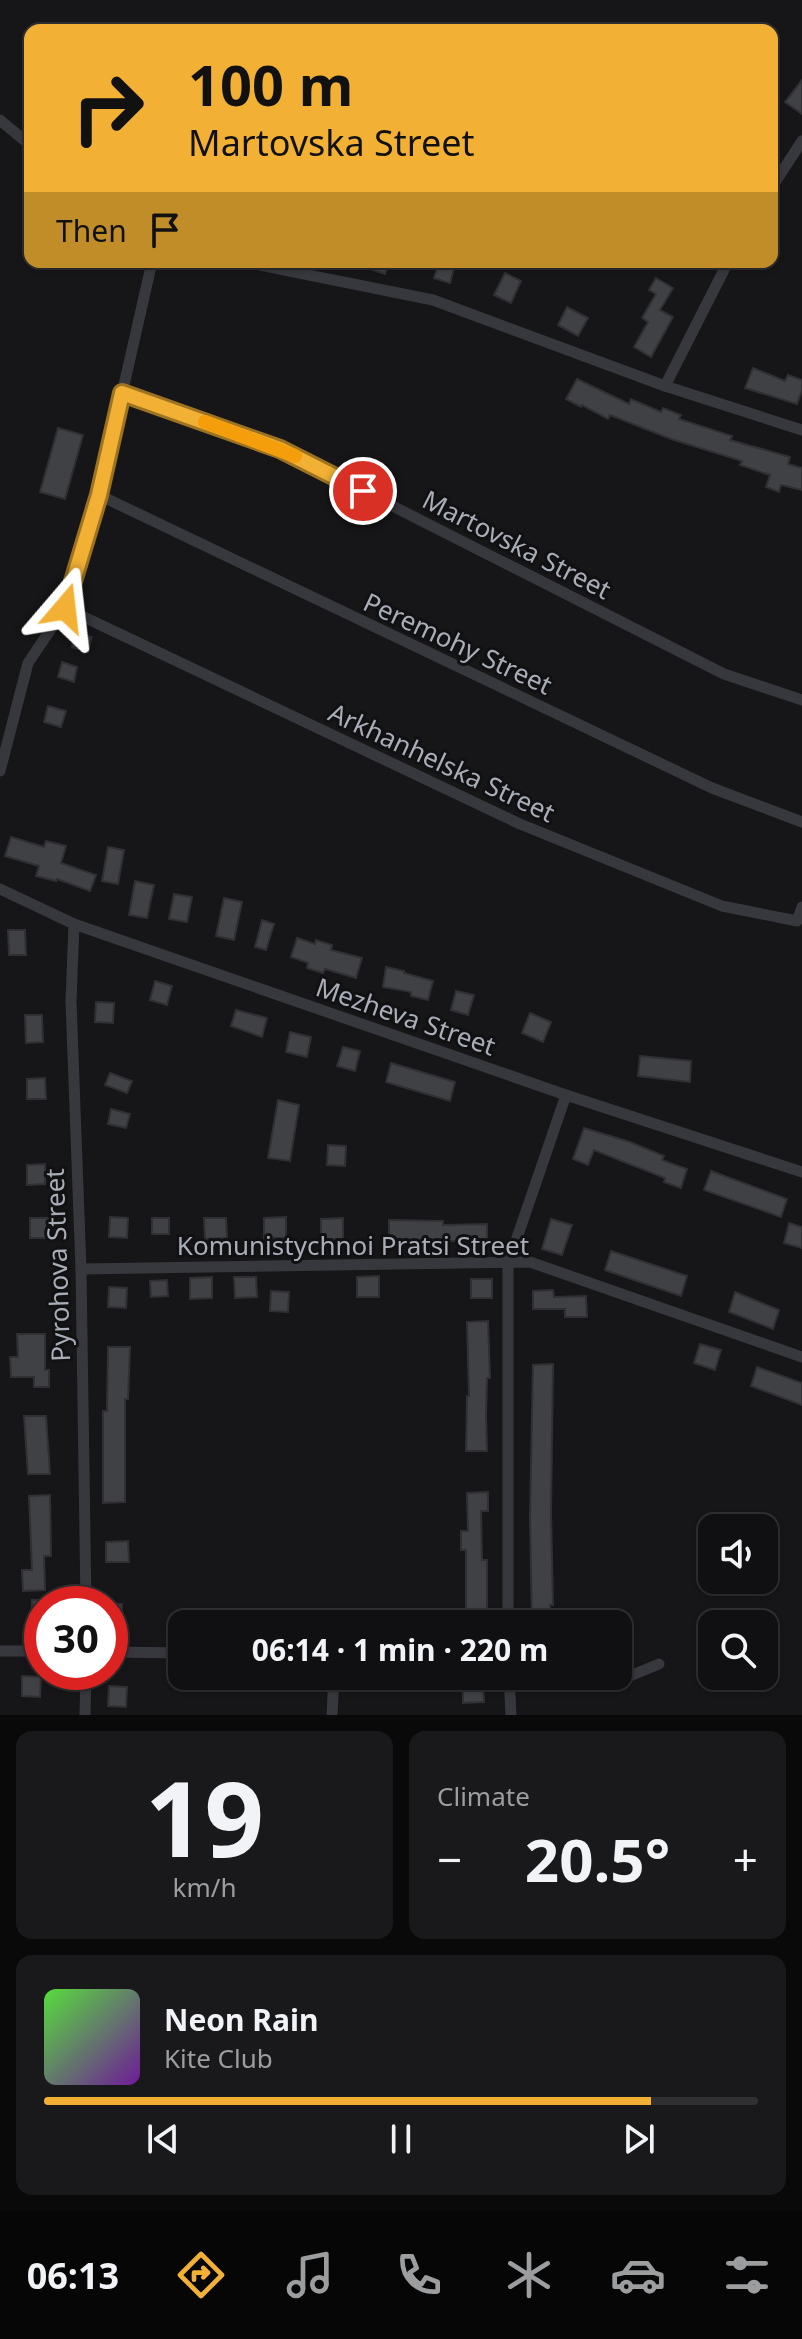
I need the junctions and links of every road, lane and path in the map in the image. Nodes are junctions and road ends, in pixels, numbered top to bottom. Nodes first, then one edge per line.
1 (0, 120) edge
2 (24, 140) edge
3 (802, 141) edge
4 (778, 178) edge
5 (151, 268) edge
6 (274, 268) edge
7 (725, 268) edge
8 (665, 386) junction
9 (122, 393) junction
10 (802, 430) edge
11 (99, 495) junction
12 (65, 608) junction
13 (802, 700) edge
14 (0, 771) edge
15 (802, 822) edge
16 (0, 889) edge
17 (802, 907) edge
18 (74, 924) junction
19 (566, 1095) junction
20 (802, 1172) edge
21 (508, 1264) junction
22 (81, 1269) junction
23 (802, 1357) edge
24 (86, 1586) edge
25 (508, 1610) edge
26 (0, 1651) edge
27 (24, 1651) edge
28 (128, 1652) edge
29 (168, 1653) edge
30 (659, 1664) dead end
31 (632, 1675) edge
32 (86, 1690) edge
33 (333, 1690) edge
34 (510, 1690) edge
35 (85, 1715) edge
36 (332, 1715) edge
37 (511, 1715) edge

1 - 2 street
3 - 4 street
5 - 9 street
6 - 8 street
7 - 8 street
8 - 10 street
9 - 11 street
9 - 13 street, Martovska Street
11 - 12 street
11 - 15 street, Peremohy Street
12 - 14 street
12 - 17 street, Arkhanhelska Street
16 - 18 street, Mezheva Street
18 - 19 street, Mezheva Street
18 - 22 street, Pyrohova Street
19 - 20 street, Mezheva Street
19 - 21 street
21 - 22 street, Komunistychnoi Pratsi Street
21 - 23 street, Komunistychnoi Pratsi Street
21 - 25 street
22 - 24 street, Pyrohova Street
26 - 27 street
28 - 29 street
30 - 31 street
32 - 35 street
33 - 36 street
34 - 37 street

